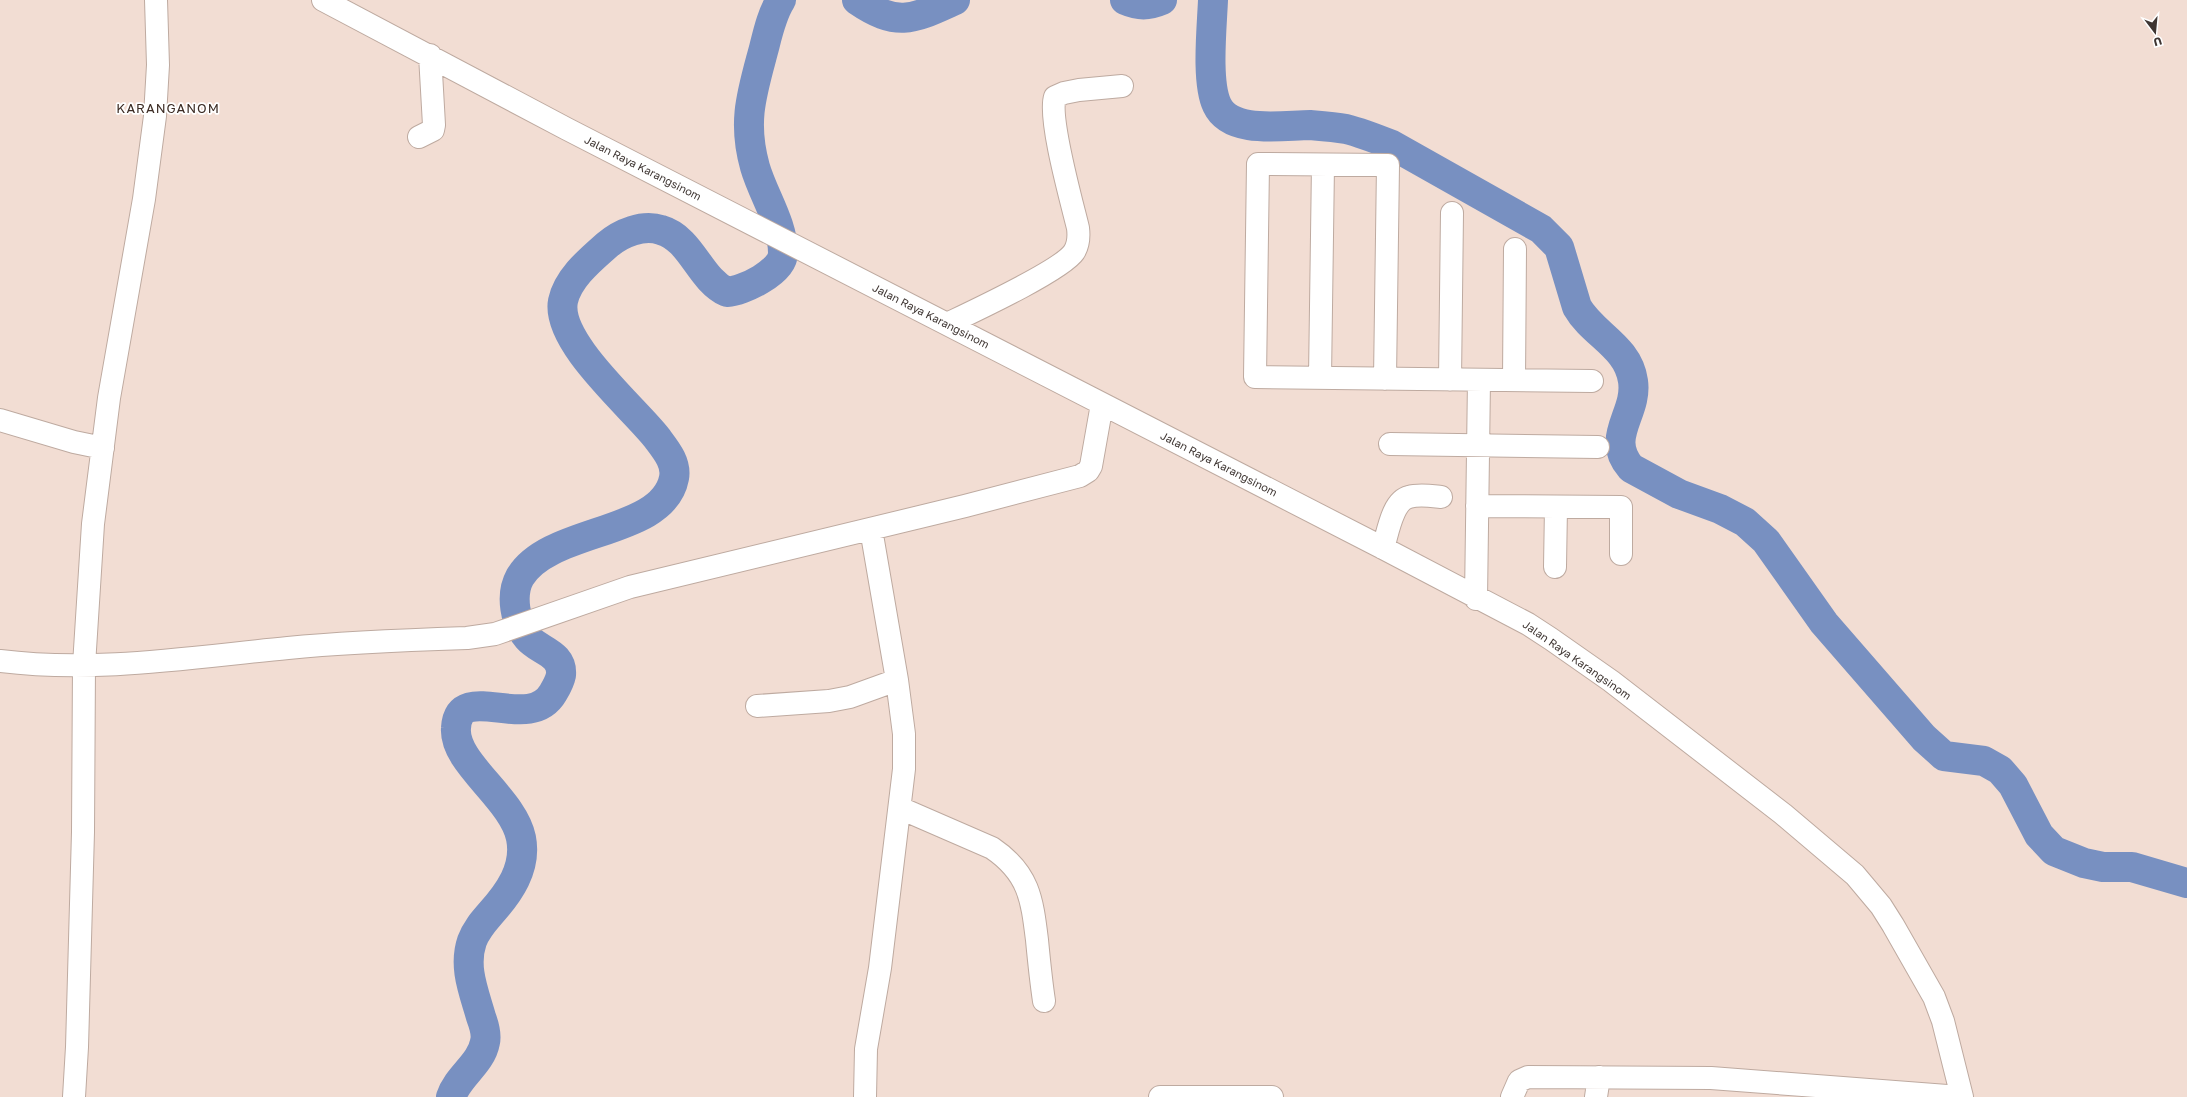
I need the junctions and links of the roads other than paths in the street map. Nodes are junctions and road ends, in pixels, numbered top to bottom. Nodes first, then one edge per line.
1 (156, 0) edge
2 (323, 0) edge
3 (430, 55) junction
4 (1122, 86) dead end
5 (419, 137) dead end
6 (1323, 165) junction
7 (1452, 213) dead end
8 (1515, 249) dead end
9 (947, 324) junction
10 (1320, 378) junction
11 (1385, 379) junction
12 (1450, 380) junction
13 (1479, 380) junction
14 (1514, 380) junction
15 (1592, 381) dead end
16 (1102, 404) junction
17 (0, 420) edge
18 (1390, 444) dead end
19 (1478, 445) junction
20 (1598, 447) dead end
21 (103, 448) junction
22 (1441, 497) dead end
23 (1477, 506) junction
24 (1556, 507) junction
25 (871, 529) junction
26 (1383, 548) junction
27 (1621, 554) dead end
28 (1555, 567) dead end
29 (1476, 599) junction
30 (0, 661) edge
31 (84, 665) junction
32 (897, 680) junction
33 (757, 706) dead end
34 (900, 808) junction
35 (1044, 1001) dead end
36 (1598, 1087) edge
37 (74, 1097) edge
38 (865, 1097) edge
39 (1160, 1097) edge
40 (1272, 1097) edge
41 (1512, 1097) edge
42 (1961, 1097) edge

1 - 21 street
2 - 3 street, Jalan Raya Karangsinom
3 - 5 street
3 - 9 street, Jalan Raya Karangsinom
4 - 9 street
6 - 10 street
6 - 10 street
6 - 11 street
7 - 12 street
8 - 14 street
9 - 16 street, Jalan Raya Karangsinom
10 - 11 street
11 - 12 street
12 - 13 street
13 - 14 street
13 - 19 street
14 - 15 street
16 - 25 street
16 - 26 street, Jalan Raya Karangsinom
17 - 21 street
18 - 19 street
19 - 20 street
19 - 23 street
21 - 31 street
22 - 26 street
23 - 24 street
23 - 29 street
24 - 27 street
24 - 28 street
25 - 31 street
25 - 32 street
26 - 29 street, Jalan Raya Karangsinom
29 - 42 street, Jalan Raya Karangsinom
30 - 31 street
31 - 37 street
32 - 33 street
32 - 34 street
34 - 35 street
34 - 38 street
36 - 41 street
36 - 42 street
39 - 40 street

